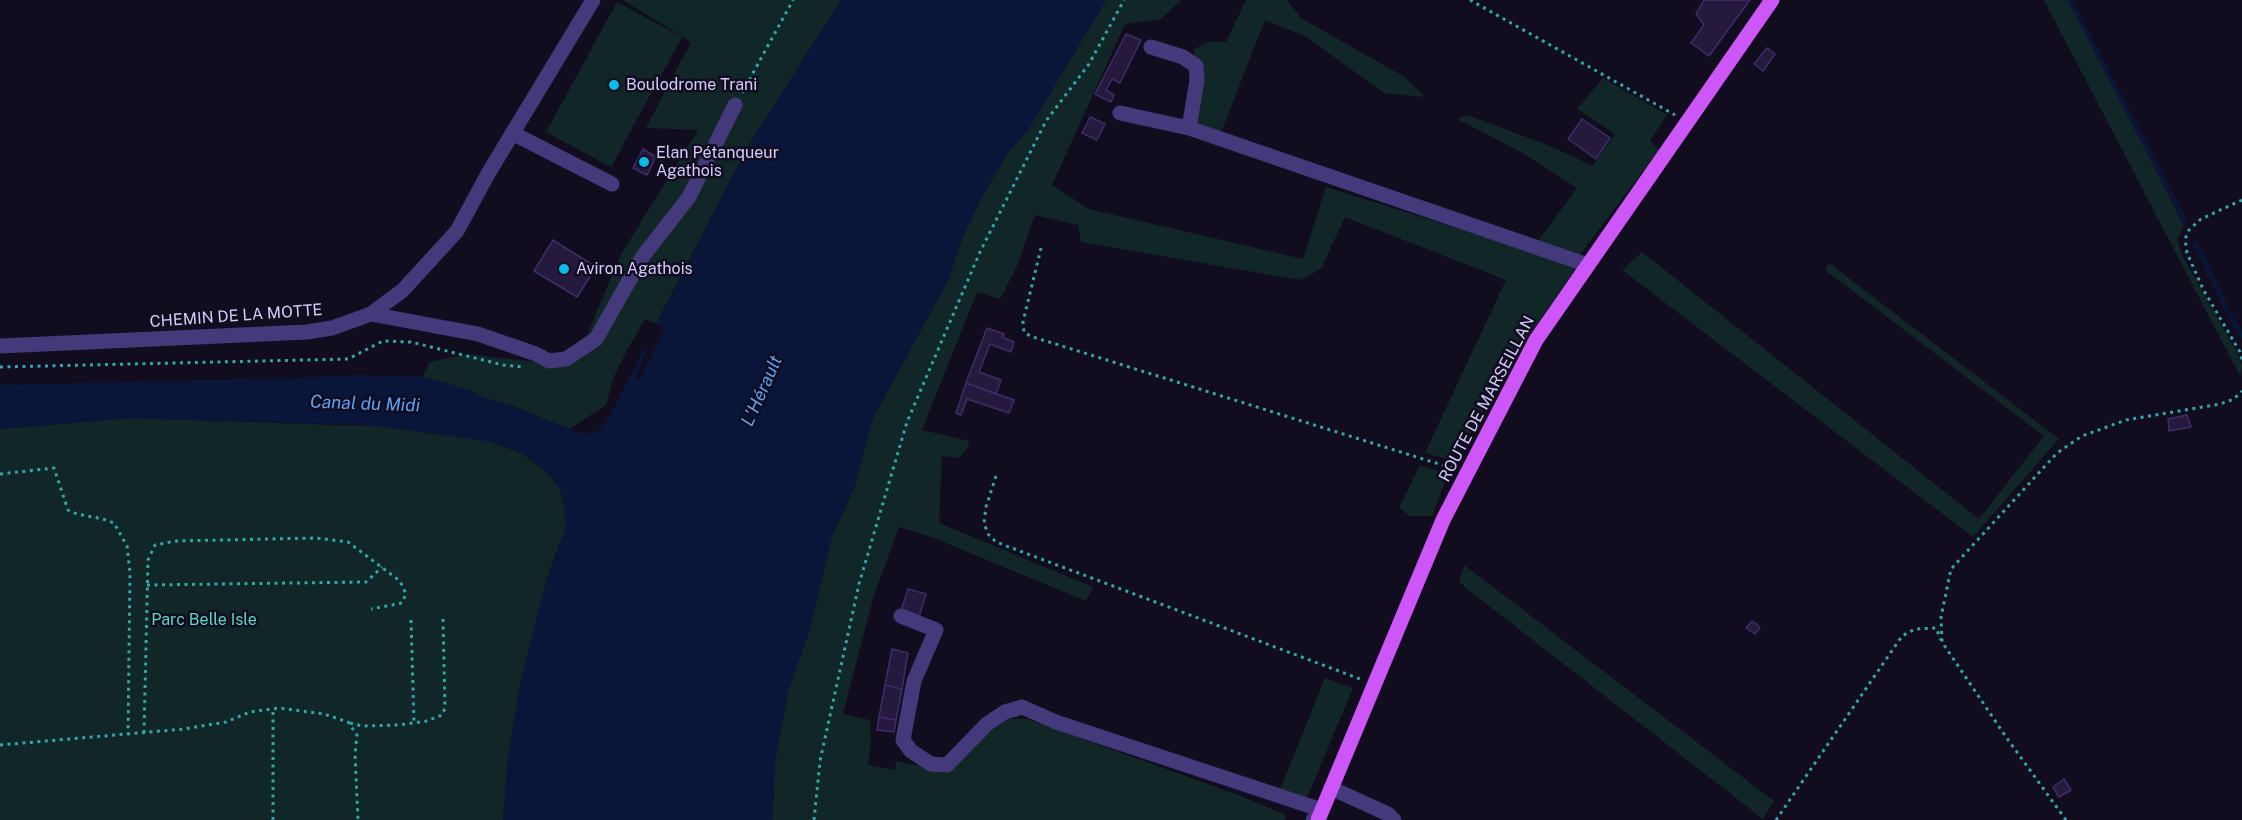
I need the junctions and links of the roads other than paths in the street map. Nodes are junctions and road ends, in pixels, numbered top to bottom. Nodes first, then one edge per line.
1 (593, 0) edge
2 (1772, 0) edge
3 (1151, 47) dead end
4 (735, 105) road end
5 (1120, 113) dead end
6 (1189, 129) junction
7 (512, 133) junction
8 (612, 184) dead end
9 (1588, 265) junction
10 (371, 314) junction
11 (0, 346) edge
12 (901, 616) dead end
13 (1331, 788) junction
14 (1317, 817) edge
15 (1394, 820) edge

1 - 7 street, CHEMIN DE LA MOTTE
2 - 9 main road, ROUTE DE MARSEILLAN
3 - 6 street
4 - 10 street
5 - 6 street
6 - 9 street
7 - 8 street
7 - 10 street, CHEMIN DE LA MOTTE
9 - 13 main road, ROUTE DE MARSEILLAN
10 - 11 street, CHEMIN DE LA MOTTE
12 - 14 street
13 - 14 main road, ROUTE DE MARSEILLAN
13 - 15 street

